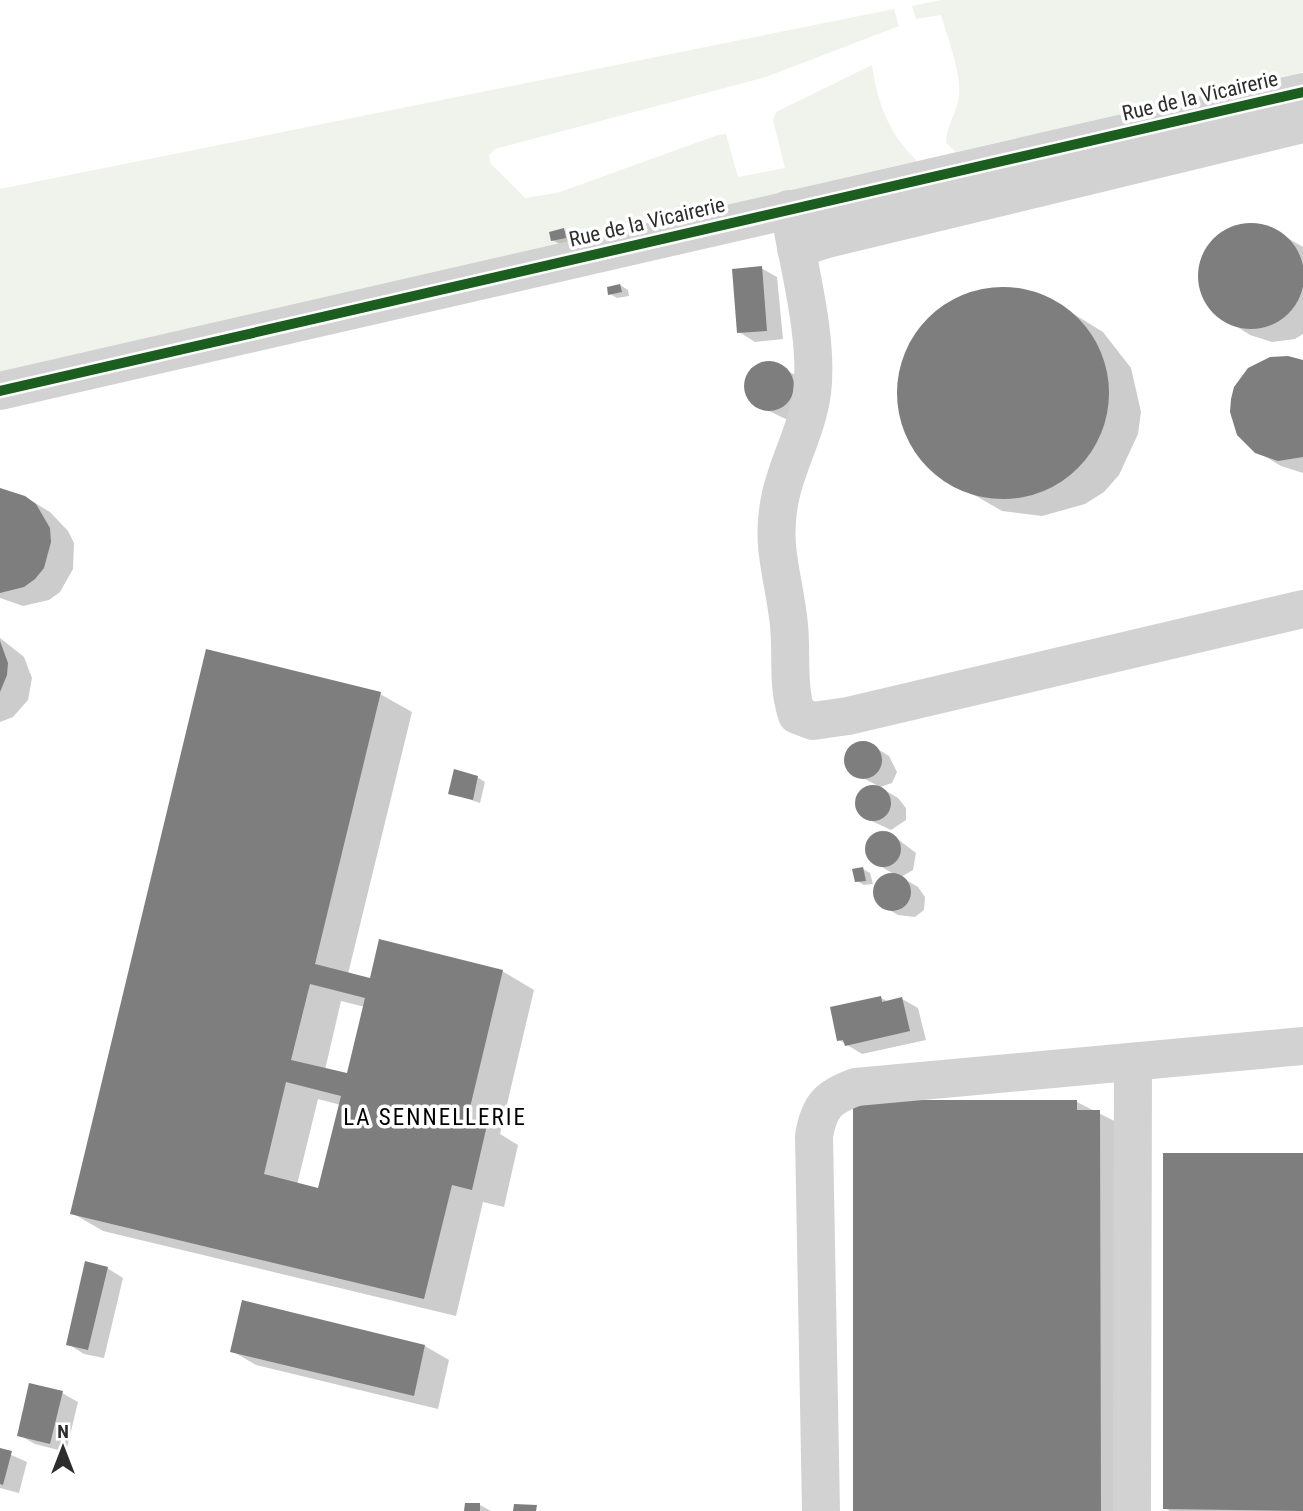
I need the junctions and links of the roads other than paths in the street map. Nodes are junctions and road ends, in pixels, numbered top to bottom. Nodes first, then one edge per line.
1 (1303, 92) edge
2 (1303, 124) edge
3 (789, 209) junction
4 (796, 249) junction
5 (0, 391) edge
6 (1303, 609) edge
7 (1303, 1046) edge
8 (1133, 1062) junction
9 (821, 1511) edge
10 (1132, 1511) edge

1 - 3 street, Rue de la Vicairerie
2 - 4 street
3 - 4 street
3 - 5 street, Rue de la Vicairerie
4 - 6 street
7 - 8 street
8 - 9 street
8 - 10 street

